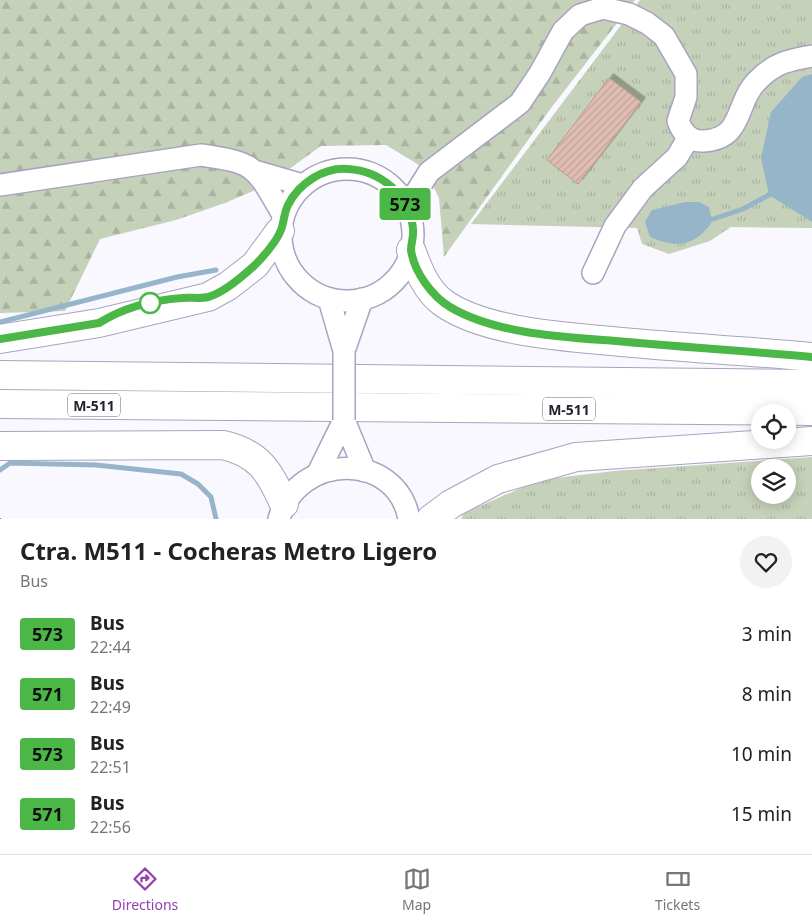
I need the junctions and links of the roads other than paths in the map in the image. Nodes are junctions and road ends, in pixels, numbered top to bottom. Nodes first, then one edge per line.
1 (812, 56) edge
2 (689, 137) junction
3 (258, 172) junction
4 (429, 172) junction
5 (388, 183) junction
6 (0, 185) edge
7 (303, 185) junction
8 (407, 207) junction
9 (282, 223) junction
10 (411, 250) junction
11 (593, 272) dead end
12 (330, 298) junction
13 (362, 299) junction
14 (0, 339) edge
15 (344, 351) junction
16 (812, 357) edge
17 (0, 375) edge
18 (812, 384) edge
19 (0, 404) edge
20 (812, 411) edge
21 (344, 420) junction
22 (812, 441) edge
23 (0, 446) edge
24 (365, 471) junction
25 (318, 473) junction
26 (282, 512) edge
27 (409, 519) edge
28 (431, 519) edge

1 - 2 street
2 - 4 street
2 - 11 street
3 - 6 street
3 - 7 street
3 - 9 street
4 - 5 street
4 - 8 street
5 - 7 street
5 - 8 street
7 - 9 street
8 - 10 street
9 - 12 street
9 - 14 highway
10 - 13 street
10 - 16 highway
12 - 13 street
12 - 15 street
13 - 15 street
15 - 21 street, bridge
17 - 18 highway, M-511
19 - 20 highway, M-511
21 - 24 street
21 - 25 street
22 - 28 highway
23 - 26 highway
24 - 25 street
24 - 27 street
25 - 26 street

